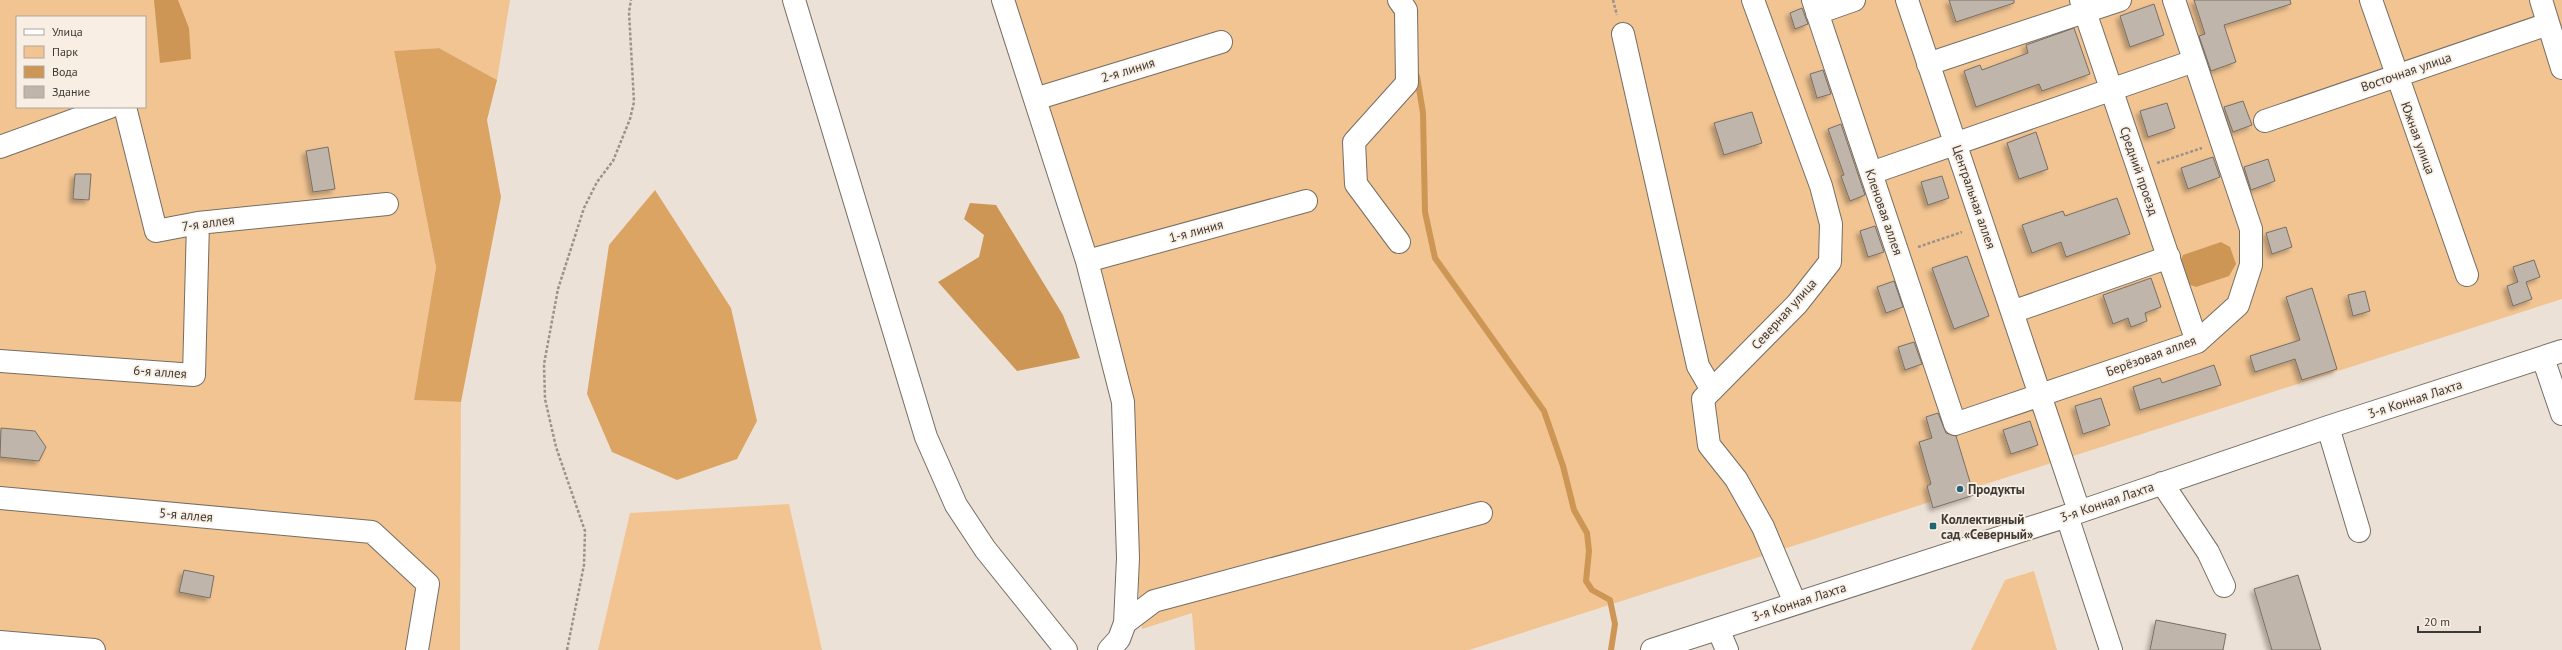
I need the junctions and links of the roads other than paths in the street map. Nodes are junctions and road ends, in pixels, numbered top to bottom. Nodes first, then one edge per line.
1 (794, 0) edge
2 (1003, 0) edge
3 (1398, 0) edge
4 (1753, 0) edge
5 (1854, 0) edge
6 (1907, 0) edge
7 (2120, 0) edge
8 (2174, 0) edge
9 (2371, 0) edge
10 (2541, 0) edge
11 (1815, 6) edge
12 (2082, 6) edge
13 (2548, 24) junction
14 (1623, 34) dead end
15 (1221, 42) dead end
16 (2194, 61) junction
17 (1928, 64) junction
18 (2562, 68) edge
19 (2396, 75) junction
20 (2111, 90) junction
21 (1035, 99) junction
22 (107, 108) edge
23 (125, 108) edge
24 (2265, 121) dead end
25 (1956, 144) junction
26 (0, 147) edge
27 (1871, 173) junction
28 (1306, 202) dead end
29 (387, 204) dead end
30 (198, 223) junction
31 (1399, 242) dead end
32 (2168, 257) junction
33 (1087, 261) junction
34 (2467, 275) dead end
35 (2012, 312) junction
36 (2197, 342) junction
37 (2553, 354) edge
38 (0, 361) edge
39 (1712, 390) junction
40 (2040, 395) junction
41 (2562, 414) edge
42 (1955, 424) joint
43 (2328, 426) junction
44 (2162, 483) junction
45 (0, 498) edge
46 (1481, 513) dead end
47 (2073, 514) junction
48 (2359, 531) dead end
49 (2224, 586) dead end
50 (1795, 603) junction
51 (1125, 624) junction
52 (1718, 629) junction
53 (0, 642) edge
54 (1060, 649) edge
55 (94, 650) edge
56 (417, 650) edge
57 (1109, 650) edge
58 (1652, 650) edge
59 (1728, 650) edge
60 (2111, 650) edge

1 - 54 street
2 - 21 street
3 - 31 street
4 - 39 street, Северная улица
5 - 11 street
6 - 17 street, Центральная аллея
7 - 12 street
8 - 16 street, Берёзовая аллея
9 - 19 street, Южная улица
10 - 13 street
11 - 27 street, Кленовая аллея
12 - 17 street
12 - 20 street, Средний проезд
13 - 18 street
13 - 19 street, Восточная улица
14 - 39 street
15 - 21 street, 2-я линия
16 - 20 street
16 - 36 street, Берёзовая аллея
17 - 25 street, Центральная аллея
19 - 24 street, Восточная улица
19 - 34 street, Южная улица
20 - 25 street
20 - 32 street, Средний проезд
21 - 33 street
22 - 26 street
23 - 30 street, 7-я аллея
25 - 27 street
25 - 35 street, Центральная аллея
27 - 42 street, Кленовая аллея
28 - 33 street, 1-я линия
29 - 30 street, 7-я аллея
30 - 38 street, 6-я аллея
32 - 35 street
32 - 36 street, Средний проезд
33 - 51 street
35 - 40 street, Центральная аллея
36 - 40 street, Берёзовая аллея
37 - 41 street
37 - 43 street, 3-я Конная Лахта
39 - 50 street, Северная улица
40 - 42 street, Берёзовая аллея
40 - 47 street, Центральная аллея
43 - 44 street, 3-я Конная Лахта
43 - 48 street
44 - 47 street, 3-я Конная Лахта
44 - 49 street
45 - 56 street, 5-я аллея
46 - 51 street
47 - 50 street, 3-я Конная Лахта
47 - 60 street, Центральная аллея
50 - 52 street, 3-я Конная Лахта
51 - 57 street
52 - 58 street, 3-я Конная Лахта
52 - 59 street
53 - 55 street

